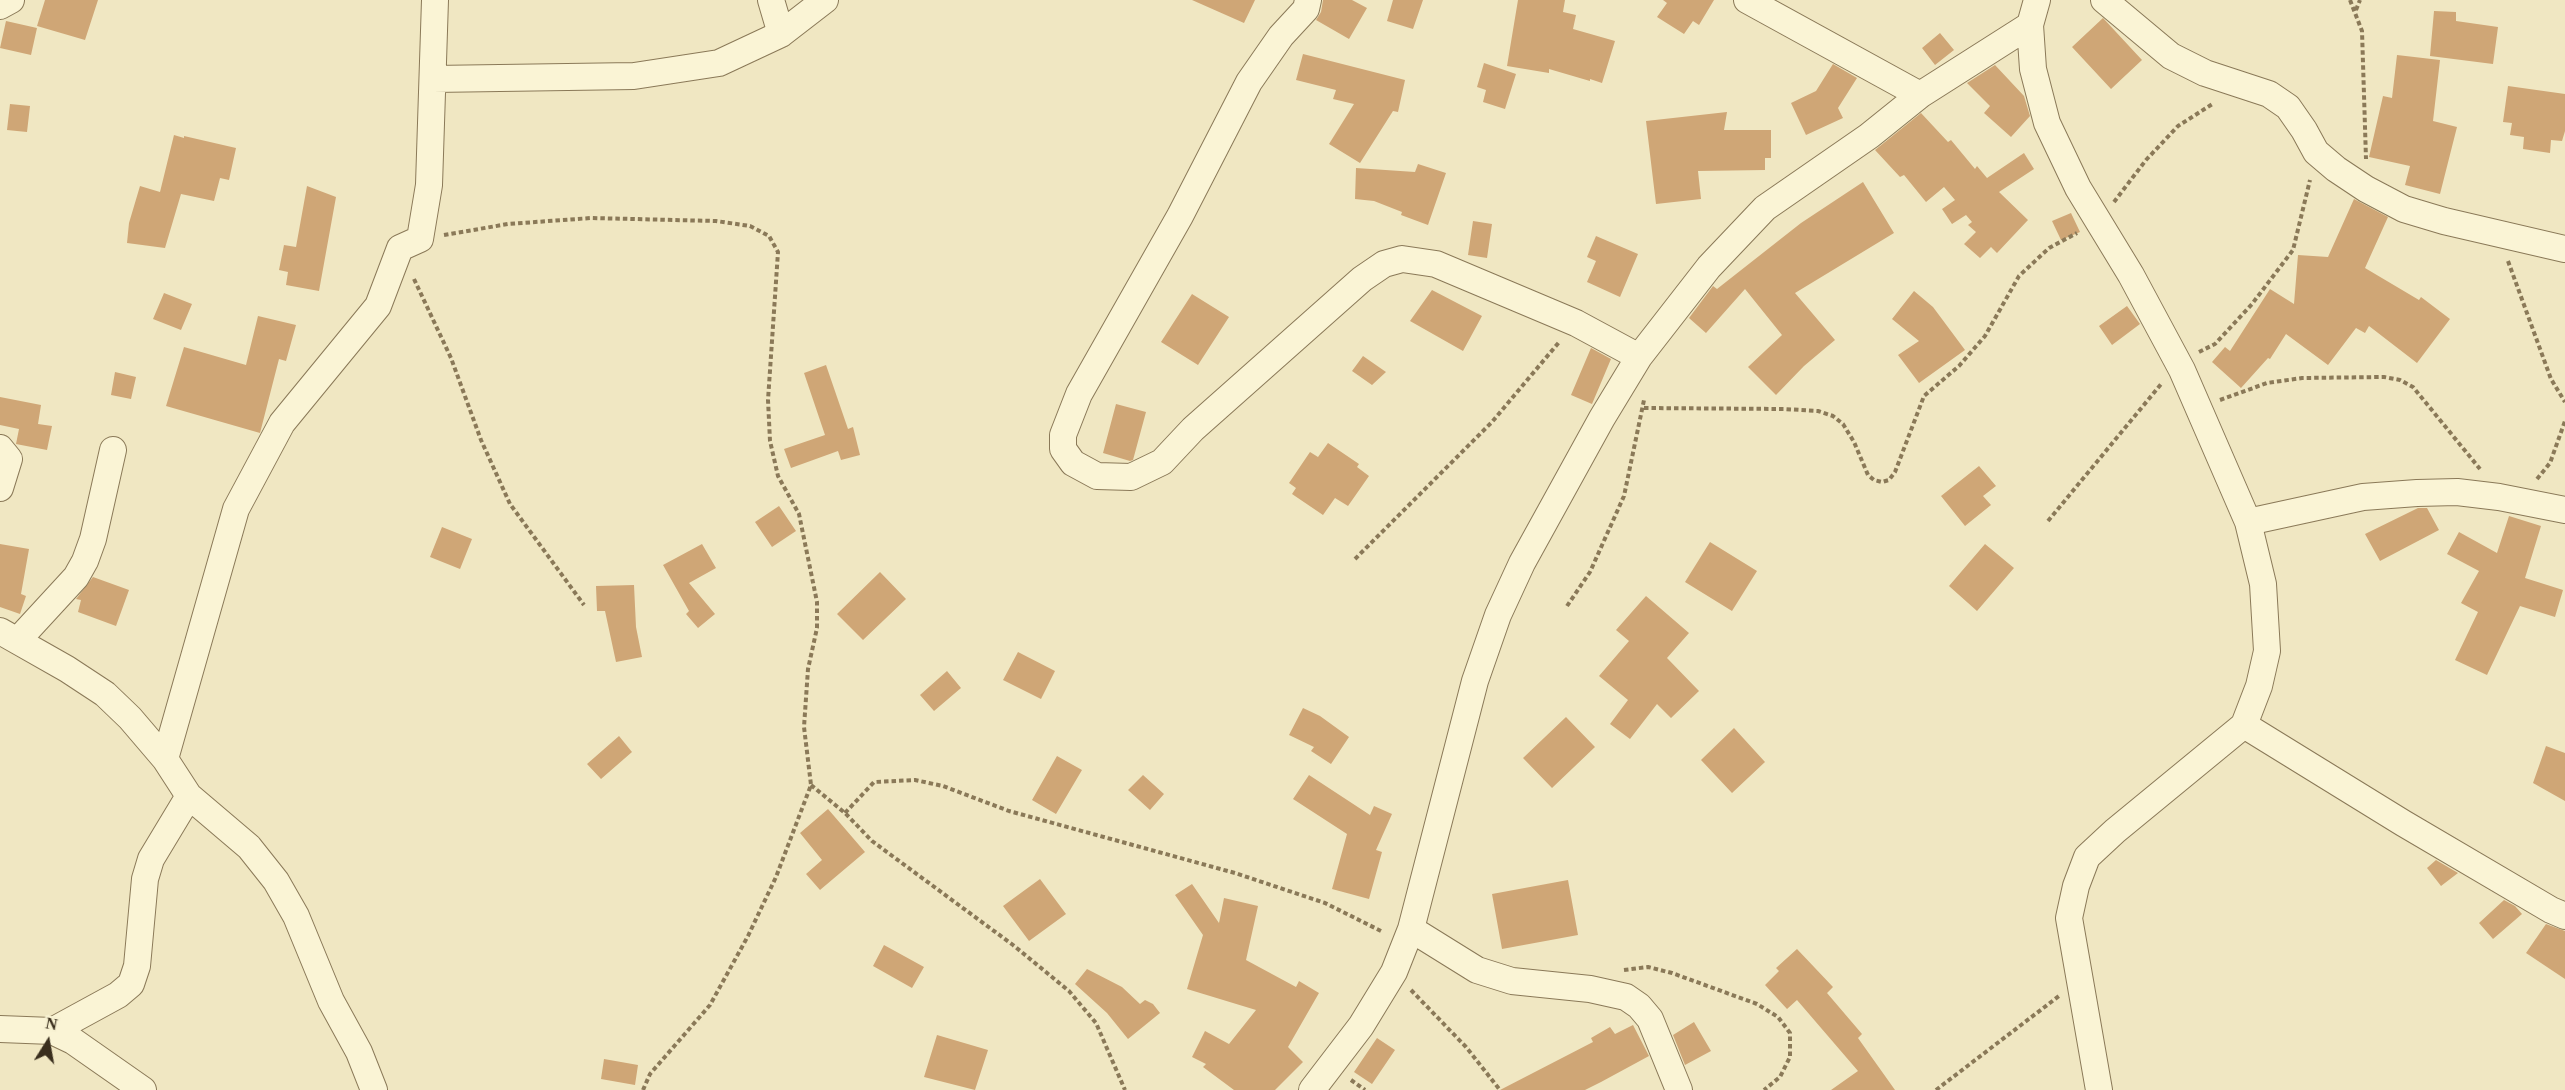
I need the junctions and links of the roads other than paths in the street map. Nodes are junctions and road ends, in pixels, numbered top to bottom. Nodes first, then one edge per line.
1 (11, 0) edge
2 (435, 0) edge
3 (771, 0) edge
4 (825, 0) edge
5 (1308, 0) edge
6 (1747, 0) edge
7 (2037, 0) edge
8 (2104, 0) edge
9 (0, 6) edge
10 (2031, 25) junction
11 (781, 34) junction
12 (433, 79) junction
13 (1920, 95) junction
14 (2565, 249) edge
15 (1639, 357) junction
16 (0, 448) edge
17 (113, 450) dead end
18 (0, 488) edge
19 (2565, 510) edge
20 (2248, 522) junction
21 (9, 635) edge
22 (2244, 725) junction
23 (165, 759) junction
24 (189, 796) junction
25 (2565, 916) edge
26 (1408, 936) junction
27 (0, 1029) edge
28 (52, 1031) junction
29 (143, 1090) edge
30 (374, 1090) edge
31 (1312, 1090) edge
32 (1679, 1090) edge
33 (2099, 1090) edge

1 - 9 street
2 - 12 street
3 - 11 street
4 - 11 street
5 - 15 street
6 - 13 street
7 - 10 street
8 - 14 street
10 - 13 street
10 - 20 street
11 - 12 street
12 - 23 street
13 - 15 street
15 - 26 street
16 - 18 street
17 - 21 street
19 - 20 street
20 - 22 street
21 - 23 street
22 - 25 street
22 - 33 street
23 - 24 street
24 - 28 street
24 - 30 street
26 - 31 street
26 - 32 street
27 - 28 street
28 - 29 street

